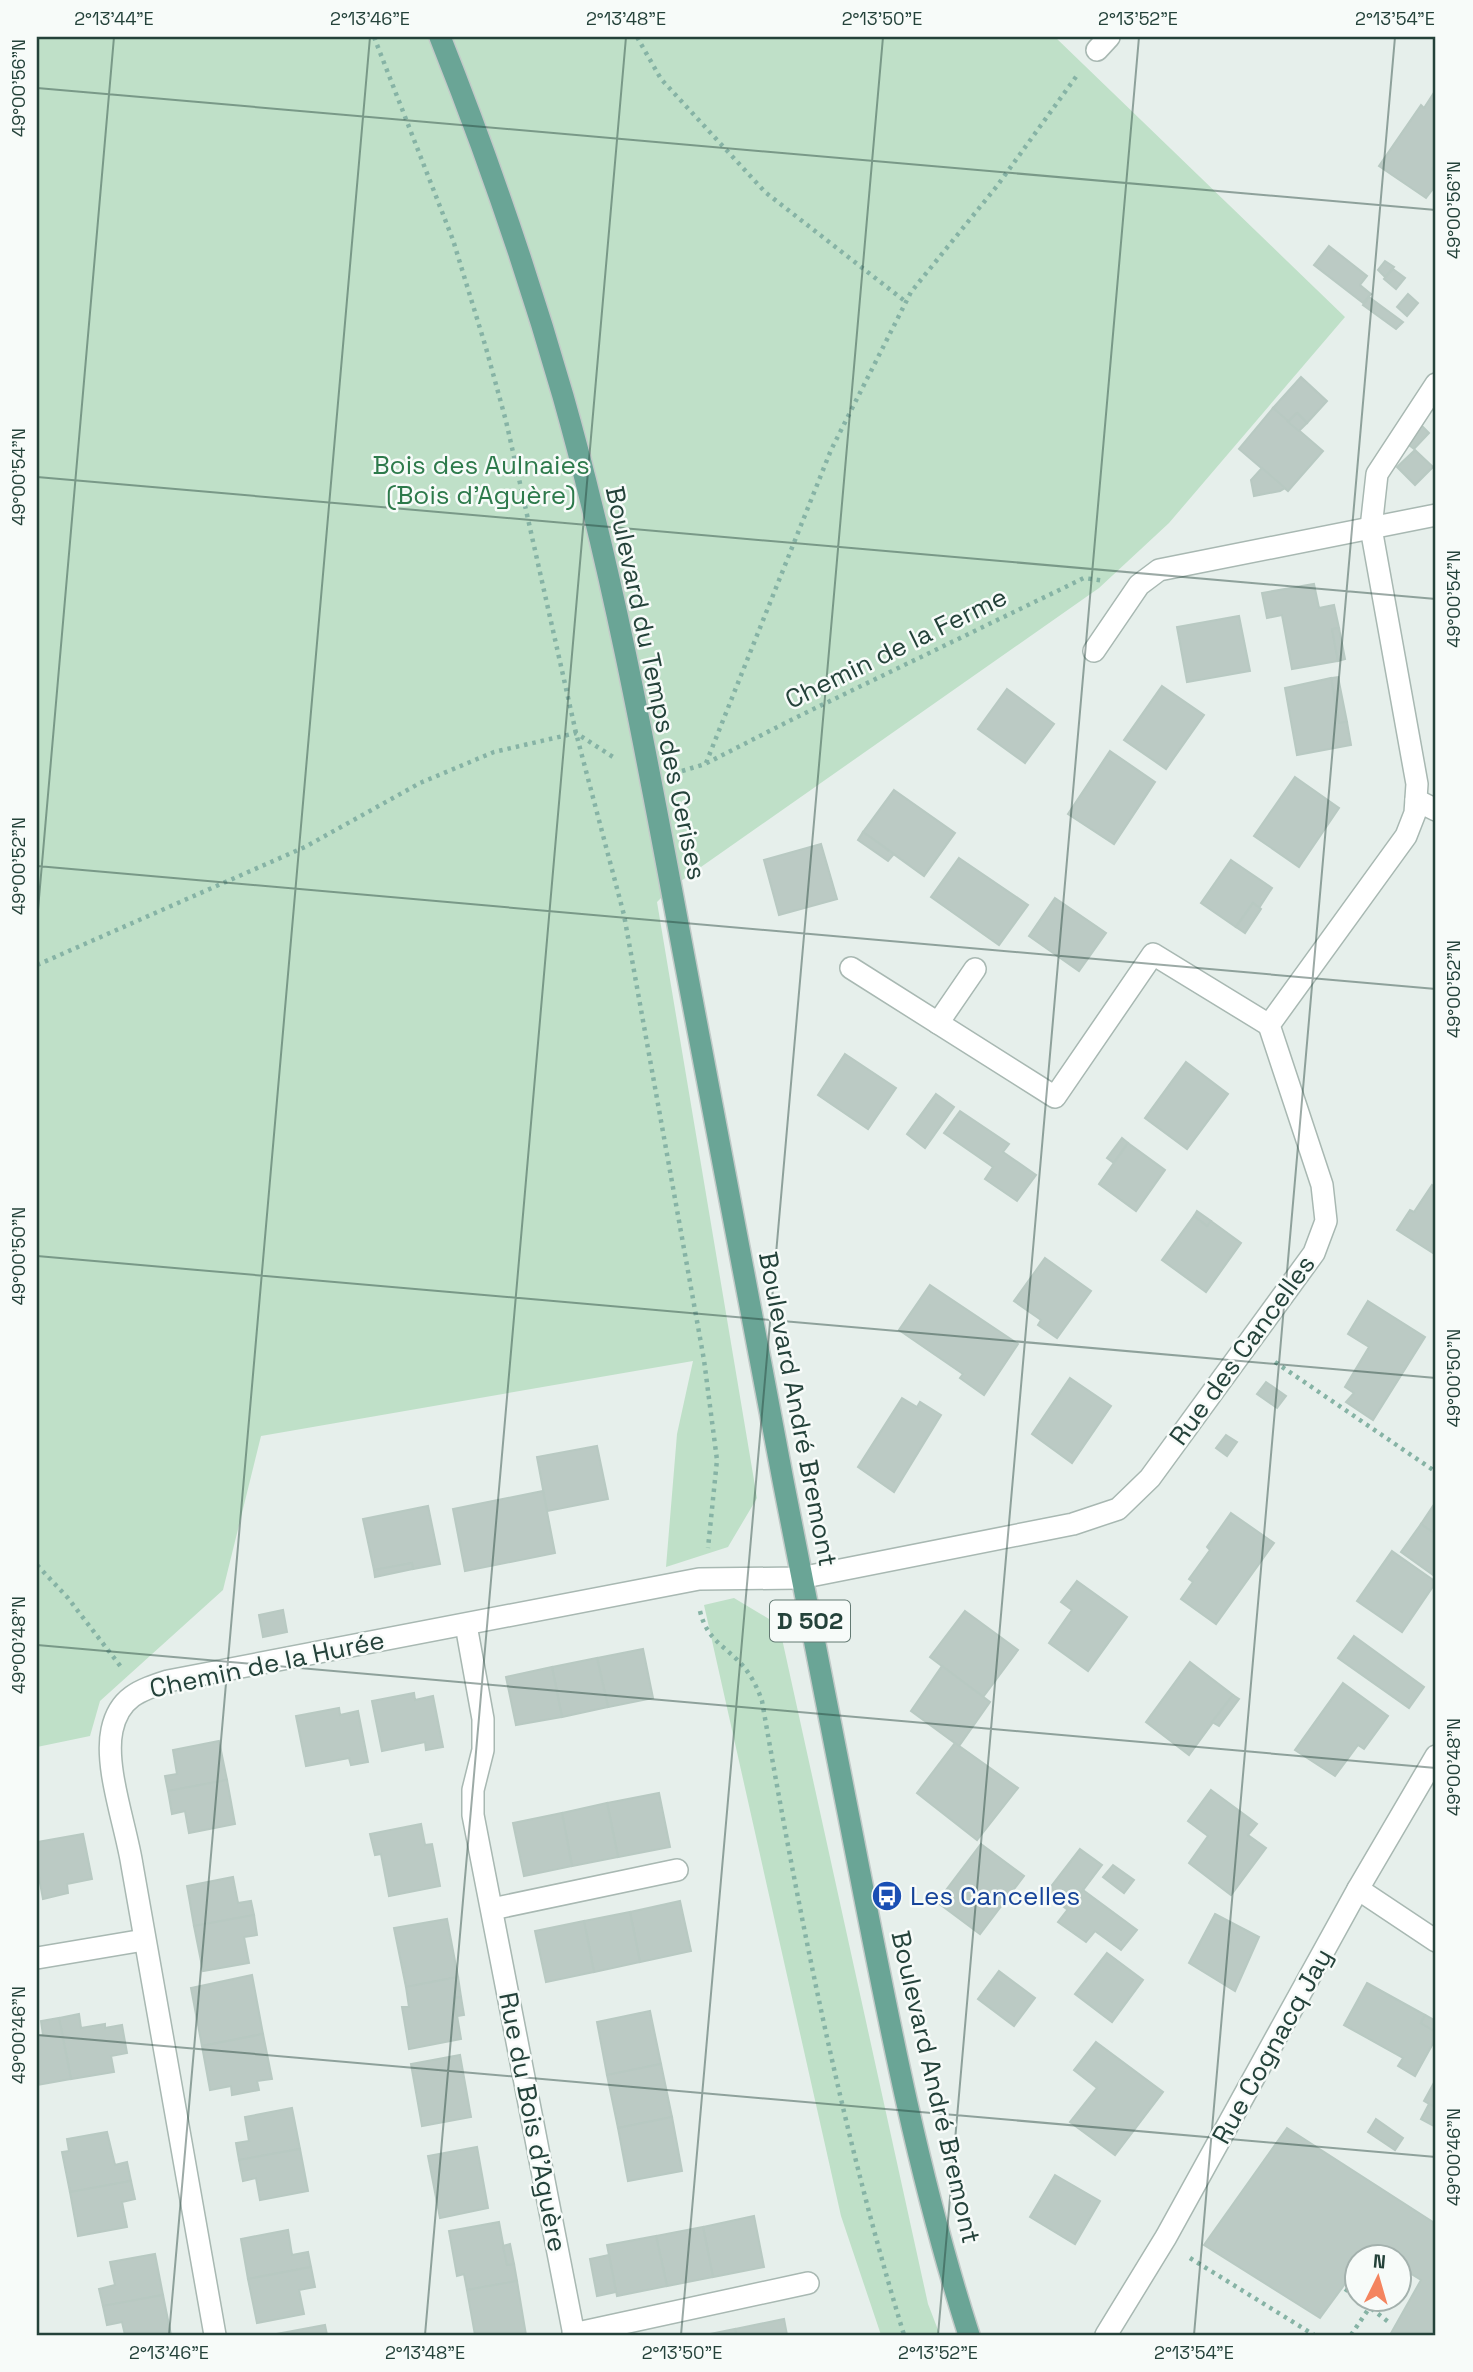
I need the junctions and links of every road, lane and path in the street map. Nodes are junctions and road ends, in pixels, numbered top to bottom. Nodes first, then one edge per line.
1 (374, 37) edge
2 (440, 37) edge
3 (637, 37) edge
4 (1103, 43) edge
5 (906, 302) junction
6 (1436, 384) edge
7 (1436, 515) edge
8 (1371, 528) junction
9 (1106, 581) dead end
10 (1094, 651) dead end
11 (576, 733) junction
12 (1423, 789) edge
13 (1436, 810) edge
14 (673, 901) joint
15 (37, 965) edge
16 (850, 968) dead end
17 (975, 969) dead end
18 (938, 1023) junction
19 (1269, 1025) junction
20 (1248, 1343) junction
21 (1436, 1472) edge
22 (37, 1565) edge
23 (699, 1578) junction
24 (800, 1578) junction
25 (466, 1625) junction
26 (139, 1690) junction
27 (1436, 1756) edge
28 (677, 1870) dead end
29 (1358, 1889) junction
30 (492, 1909) junction
31 (145, 1940) junction
32 (1436, 1941) edge
33 (37, 1958) edge
34 (1167, 2237) junction
35 (808, 2283) dead end
36 (1366, 2312) edge
37 (1376, 2312) edge
38 (1391, 2324) dead end
39 (215, 2335) edge
40 (573, 2335) edge
41 (904, 2335) edge
42 (968, 2335) edge
43 (1106, 2335) edge
44 (1314, 2335) edge
45 (1350, 2335) edge

1 - 11 path
2 - 14 main road, Boulevard du Temps des Cerises / D 502
3 - 5 path
4 - 5 path
5 - 9 path, Chemin de la Ferme
6 - 8 street
7 - 8 street
8 - 10 street
8 - 12 street
11 - 15 path
11 - 23 path
12 - 13 street
12 - 19 street
14 - 24 main road, Boulevard André Bremont / D 502
16 - 18 street
17 - 18 street
18 - 19 street
19 - 20 street, Rue des Cancelles
20 - 21 path
20 - 24 street, Rue des Cancelles
22 - 26 path
23 - 24 street, Chemin de la Hurée
23 - 25 street, Chemin de la Hurée
23 - 41 path
24 - 42 main road, Boulevard André Bremont / D 502
25 - 26 street, Chemin de la Hurée
25 - 30 street, Rue du Bois d'Aguère
26 - 31 street, Chemin de la Hurée
27 - 29 street, Rue Cognacq Jay
28 - 30 street
29 - 32 street
29 - 34 street, Rue Cognacq Jay
30 - 40 street, Rue du Bois d'Aguère
31 - 33 street
31 - 39 street, Chemin de la Hurée
34 - 43 street, Rue Cognacq Jay
34 - 44 path
35 - 40 street, Rue du Bois d'Aguère
36 - 45 path
37 - 38 path

